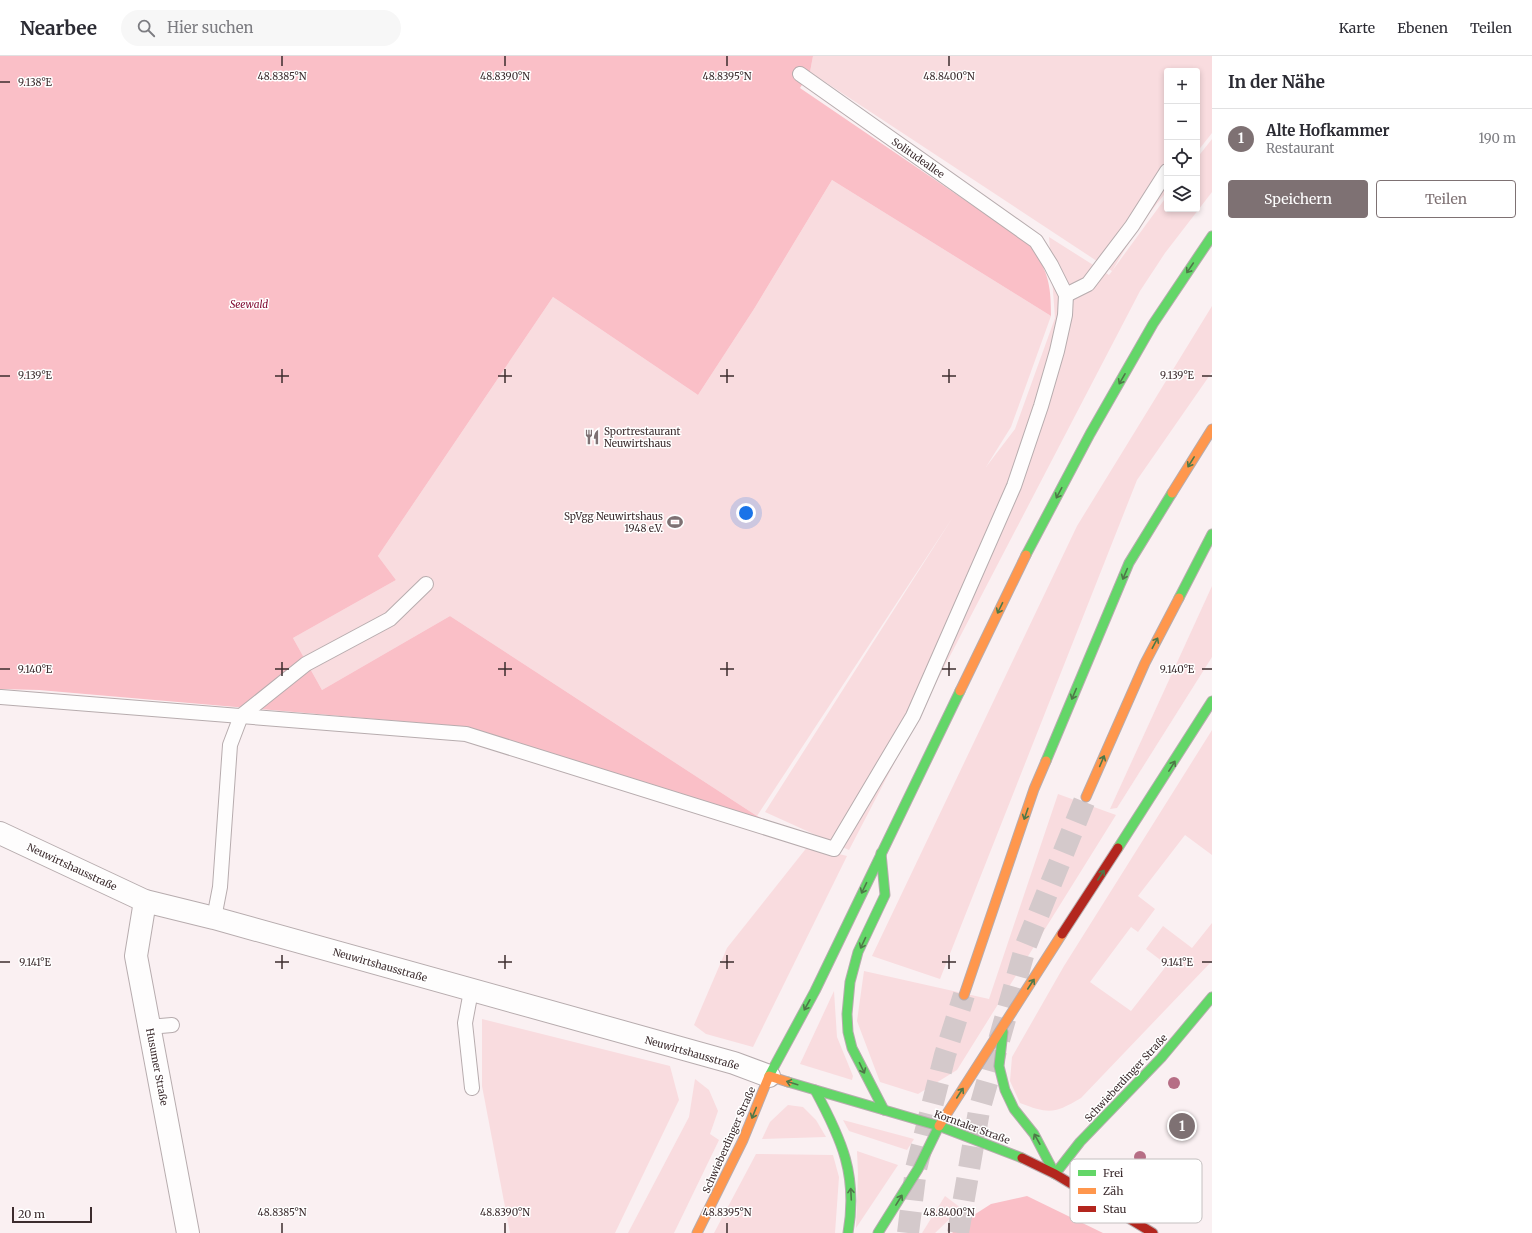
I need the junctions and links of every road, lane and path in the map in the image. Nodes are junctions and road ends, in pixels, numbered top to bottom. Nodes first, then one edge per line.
1 (800, 74) dead end
2 (1164, 176) edge
3 (1212, 236) edge
4 (1066, 295) junction
5 (1212, 429) edge
6 (1212, 534) edge
7 (426, 584) dead end
8 (1, 698) edge
9 (1212, 701) edge
10 (241, 716) junction
11 (1086, 797) tunnel mouth
12 (0, 833) edge
13 (881, 853) junction
14 (145, 901) junction
15 (214, 918) junction
16 (471, 991) junction
17 (964, 995) tunnel mouth
18 (1212, 997) edge
19 (172, 1025) dead end
20 (149, 1027) junction
21 (1003, 1027) junction
22 (769, 1076) junction
23 (472, 1088) dead end
24 (815, 1090) junction
25 (884, 1110) junction
26 (939, 1126) junction
27 (1055, 1174) junction
28 (1070, 1183) edge
29 (1136, 1223) edge
30 (188, 1233) edge
31 (697, 1233) edge
32 (848, 1233) edge
33 (878, 1233) edge
34 (1153, 1233) edge

1 - 4 lane, Solitudeallee
2 - 4 lane
3 -> 13 main road, Schwieberdinger Straße
4 - 10 lane
5 -> 17 main road
11 -> 6 main road
7 - 10 lane
8 - 10 lane
21 -> 9 main road
10 - 15 lane
12 - 14 street, Neuwirtshausstraße
13 -> 22 main road, Schwieberdinger Straße
13 -> 25 main road
14 - 15 street, Neuwirtshausstraße
14 - 20 street, Husumer Straße
15 - 16 street, Neuwirtshausstraße
16 - 22 street, Neuwirtshausstraße
16 - 23 lane
18 - 27 main road, Schwieberdinger Straße
19 - 20 lane
20 - 30 street, Husumer Straße
26 -> 21 main road
27 -> 21 main road
24 -> 22 main road, Korntaler Straße
22 -> 31 main road, Schwieberdinger Straße
24 - 25 main road, Korntaler Straße
32 -> 24 main road
25 - 26 main road, Korntaler Straße
26 - 27 main road, Korntaler Straße
33 -> 26 main road
27 - 28 main road, Korntaler Straße
29 - 34 main road, Korntaler Straße

